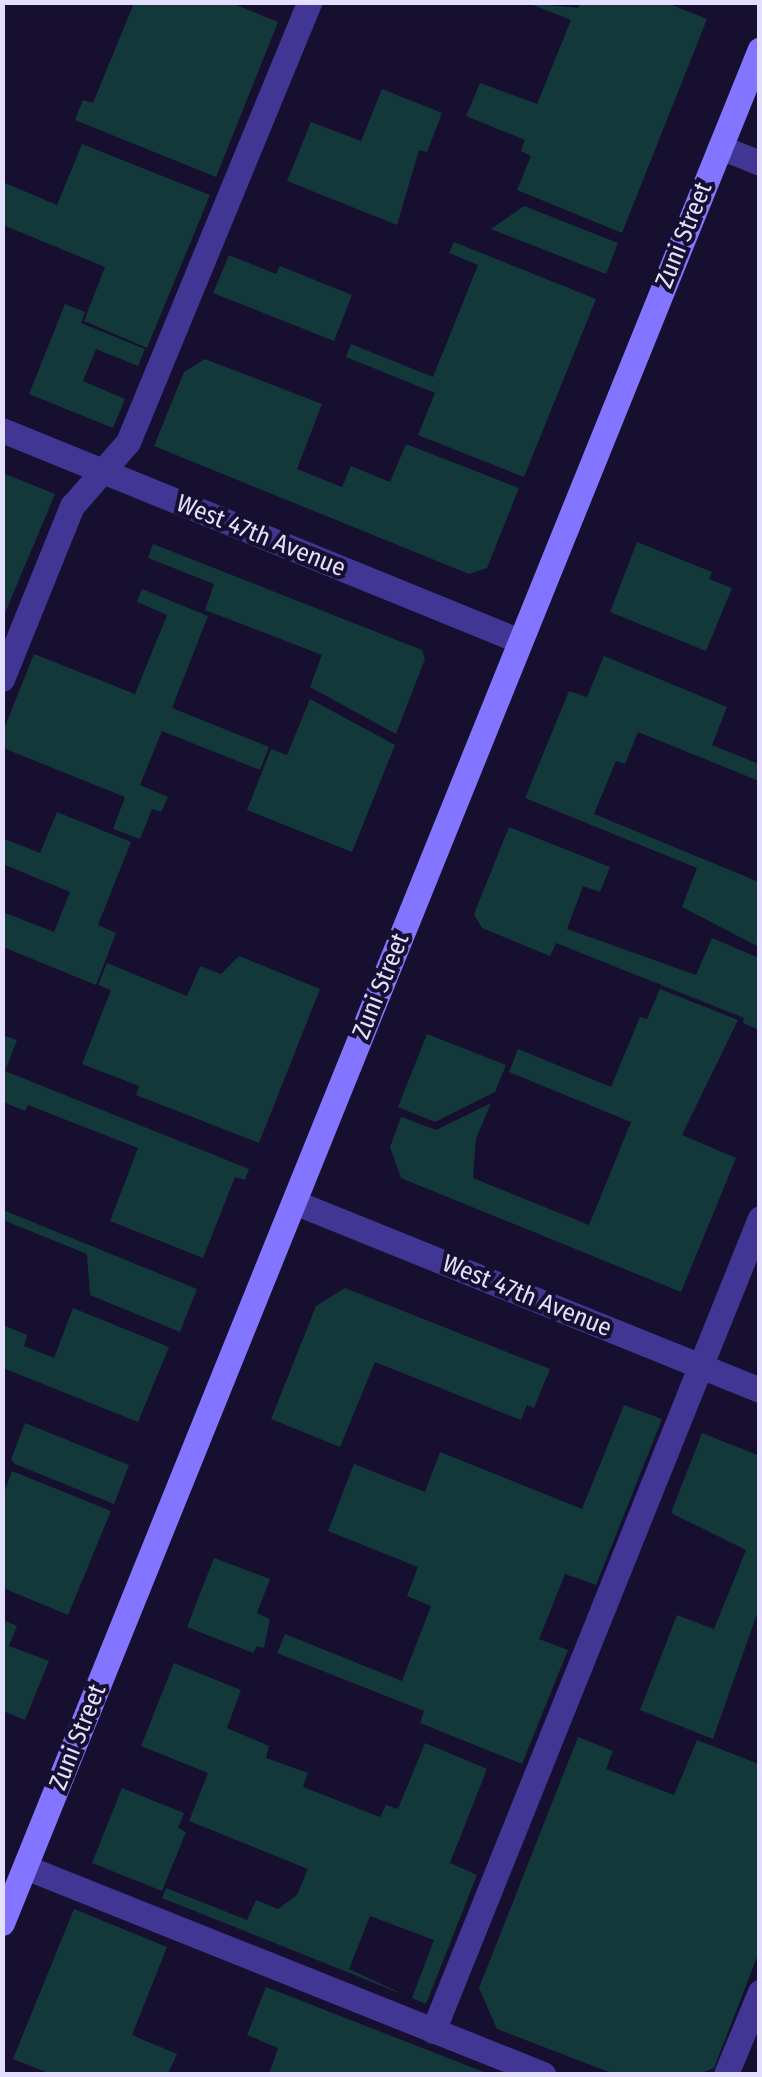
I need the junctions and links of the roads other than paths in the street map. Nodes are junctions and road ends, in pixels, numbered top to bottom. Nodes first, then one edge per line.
1 (309, 2) edge
2 (760, 50) edge
3 (720, 147) junction
4 (760, 162) edge
5 (2, 430) edge
6 (103, 472) junction
7 (520, 641) junction
8 (2, 678) edge
9 (294, 1202) junction
10 (760, 1218) edge
11 (700, 1366) junction
12 (760, 1390) edge
13 (25, 1867) junction
14 (2, 1923) edge
15 (760, 1992) edge
16 (433, 2030) junction
17 (543, 2074) edge
18 (726, 2074) edge

1 - 6 street
2 - 3 street, Zuni Street
3 - 4 street
3 - 7 street, Zuni Street
5 - 6 street, West 47th Avenue
6 - 7 street, West 47th Avenue
6 - 8 street
7 - 9 street, Zuni Street
9 - 11 street, West 47th Avenue
9 - 13 street, Zuni Street
10 - 11 street
11 - 12 street, West 47th Avenue
11 - 16 street
13 - 14 street, Zuni Street
13 - 16 street
15 - 18 street
16 - 17 street

